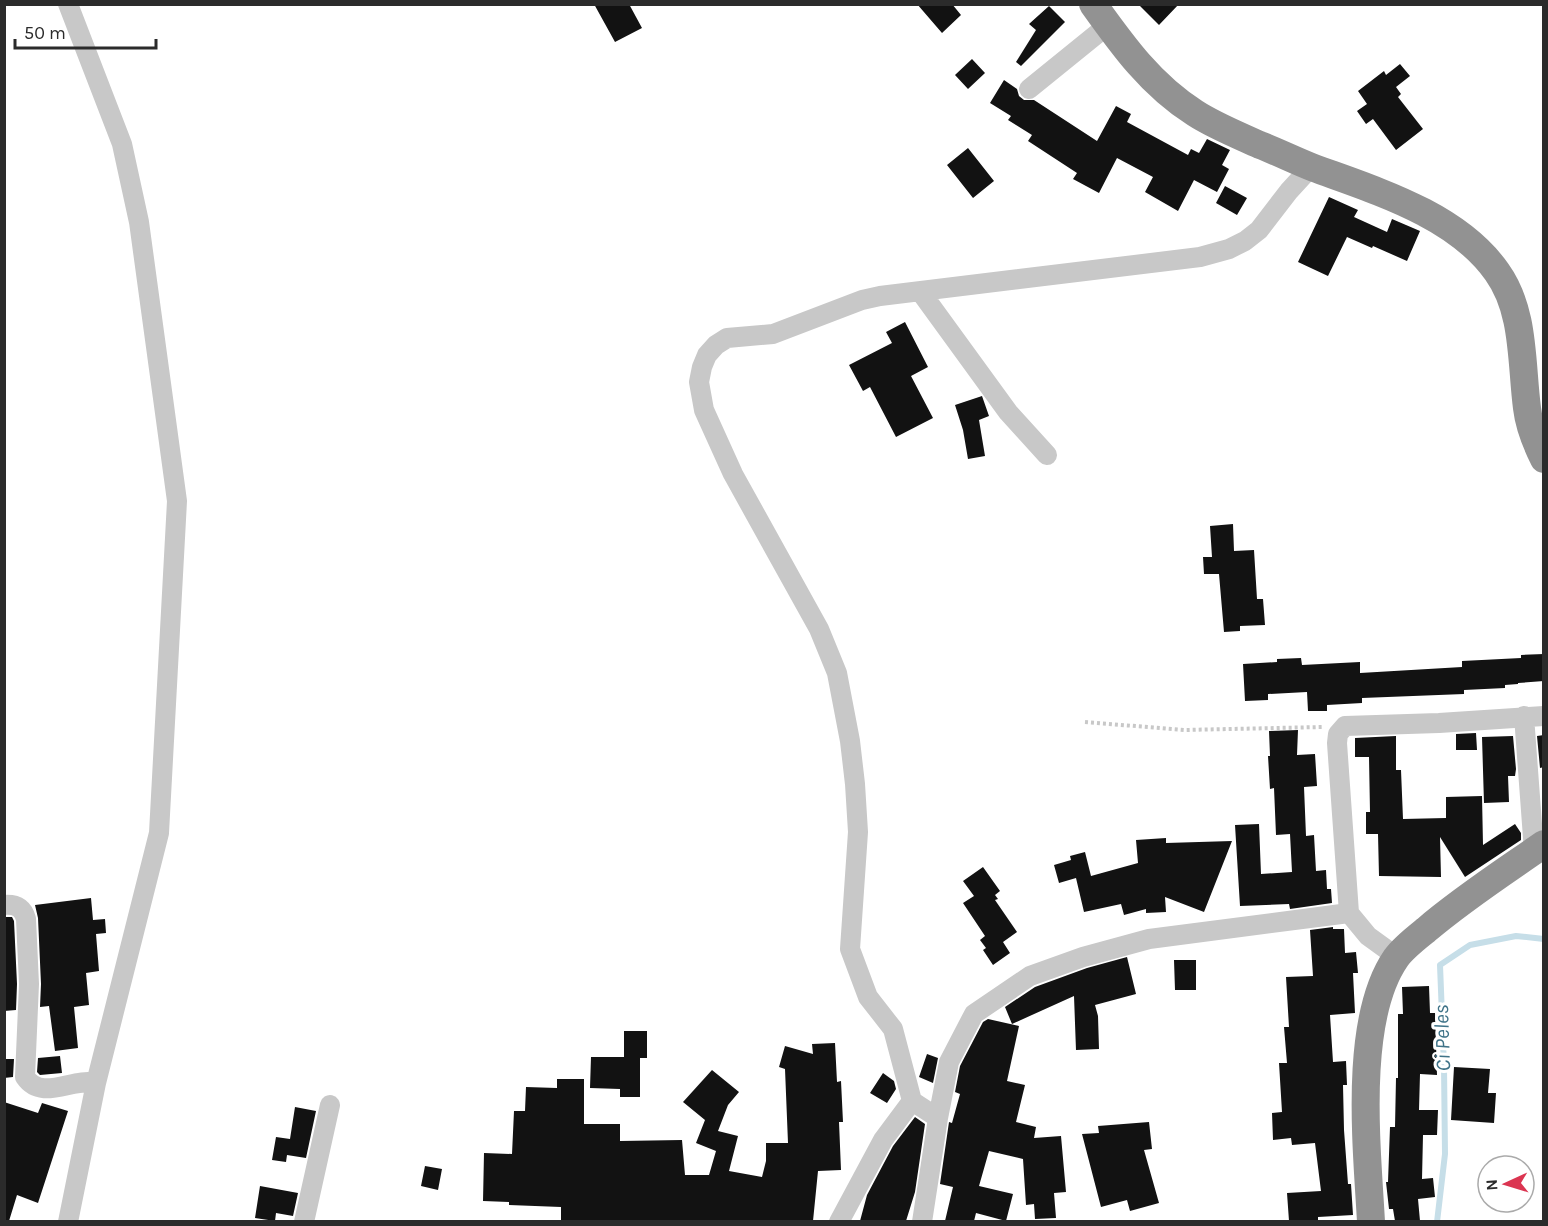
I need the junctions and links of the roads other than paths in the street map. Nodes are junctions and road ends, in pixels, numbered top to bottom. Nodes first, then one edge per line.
1 (68, 4) edge
2 (1100, 15) edge
3 (1029, 89) dead end
4 (1311, 167) junction
5 (920, 291) junction
6 (1047, 455) dead end
7 (1544, 459) edge
8 (1534, 716) edge
9 (1539, 848) edge
10 (4, 905) edge
11 (1349, 913) junction
12 (1397, 957) junction
13 (96, 1083) junction
14 (912, 1101) junction
15 (330, 1105) dead end
16 (938, 1118) junction
17 (68, 1221) edge
18 (304, 1221) edge
19 (839, 1221) edge
20 (922, 1221) edge
21 (1371, 1221) edge

1 - 13 street
2 - 3 street
2 - 4 highway
4 - 5 street
4 - 7 highway
5 - 6 street
5 - 14 street
8 - 9 street
8 - 11 street
9 - 12 highway
10 - 13 street
11 - 12 street
11 - 16 street
12 - 21 highway
13 - 17 street
14 - 16 street
14 - 19 street
15 - 18 street
16 - 20 street

